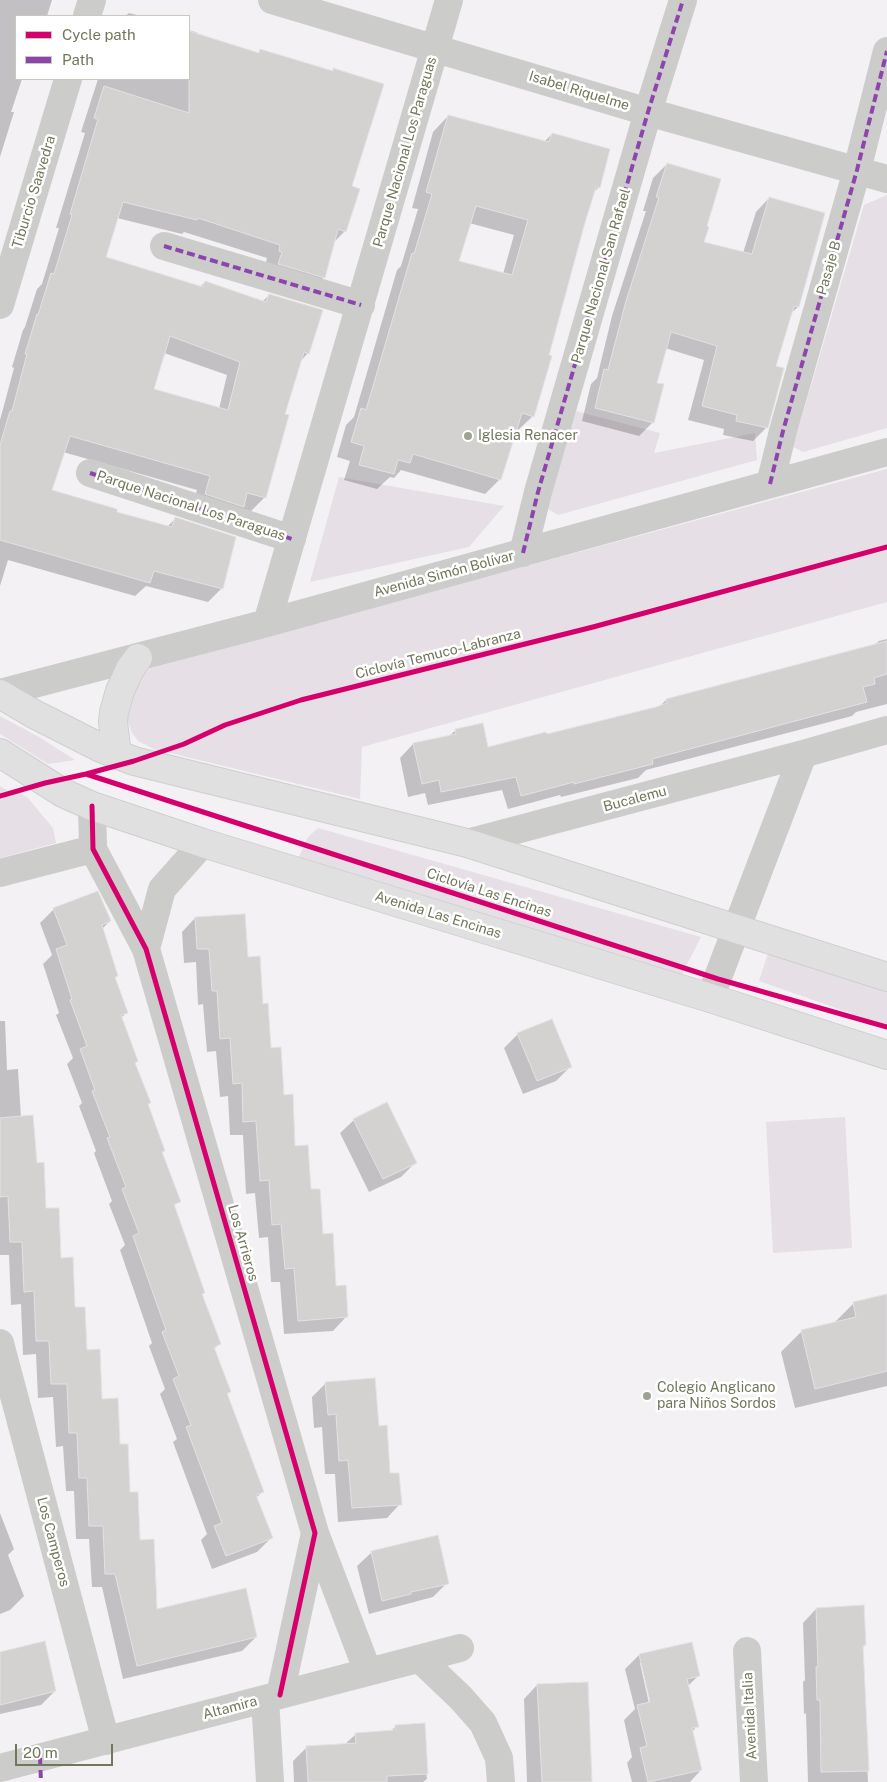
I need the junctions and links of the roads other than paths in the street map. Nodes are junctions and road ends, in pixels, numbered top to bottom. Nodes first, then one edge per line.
1 (92, 0) edge
2 (272, 0) edge
3 (449, 0) edge
4 (683, 0) edge
5 (87, 15) edge
6 (435, 48) junction
7 (887, 51) edge
8 (68, 80) edge
9 (648, 112) junction
10 (857, 170) junction
11 (887, 179) edge
12 (164, 246) dead end
13 (0, 305) edge
14 (361, 305) junction
15 (887, 452) edge
16 (90, 473) dead end
17 (770, 484) junction
18 (292, 538) junction
19 (523, 552) junction
20 (267, 623) junction
21 (138, 658) junction
22 (0, 693) edge
23 (887, 730) edge
24 (0, 753) edge
25 (803, 754) junction
26 (117, 755) junction
27 (92, 806) junction
28 (203, 843) junction
29 (467, 843) junction
30 (93, 849) junction
31 (0, 873) edge
32 (737, 929) junction
33 (146, 949) junction
34 (887, 977) edge
35 (710, 998) junction
36 (887, 1055) edge
37 (0, 1342) edge
38 (315, 1533) junction
39 (460, 1648) dead end
40 (747, 1651) dead end
41 (420, 1659) junction
42 (368, 1672) junction
43 (273, 1697) junction
44 (106, 1741) junction
45 (0, 1768) edge
46 (41, 1770) edge
47 (270, 1782) edge
48 (501, 1782) edge
49 (754, 1782) edge

1 - 5 street
2 - 6 street, Isabel Riquelme
3 - 6 street, Parque Nacional Los Paraguas
4 - 9 street, Parque Nacional San Rafael
6 - 9 street, Isabel Riquelme
6 - 14 street, Parque Nacional Los Paraguas
7 - 10 street, Pasaje B
8 - 13 street, Tiburcio Saavedra
9 - 10 street, Isabel Riquelme
9 - 19 street, Parque Nacional San Rafael
10 - 11 street, Isabel Riquelme
10 - 17 street, Pasaje B
12 - 14 street
14 - 18 street, Parque Nacional Los Paraguas
15 - 17 street, Avenida Simón Bolívar
16 - 18 street, Parque Nacional Los Paraguas
17 - 19 street, Avenida Simón Bolívar
18 - 20 street, Parque Nacional Los Paraguas
19 - 20 street, Avenida Simón Bolívar
20 - 21 street, Avenida Simón Bolívar
21 - 22 street, Avenida Simón Bolívar
21 - 26 main road
22 - 26 main road
23 - 25 street, Bucalemu
24 - 27 main road, Avenida Las Encinas
25 - 29 street, Bucalemu
25 - 32 street
26 - 29 main road
27 - 28 main road, Avenida Las Encinas
27 - 30 street, Los Arrieros
28 - 33 street
28 - 35 main road, Avenida Las Encinas
29 - 32 main road
30 - 31 street
30 - 33 street, Los Arrieros
32 - 34 main road
32 - 35 street
33 - 38 street, Los Arrieros
35 - 36 main road, Avenida Las Encinas
37 - 44 street, Los Camperos
38 - 42 street, Los Arrieros
38 - 43 street, Los Arrieros
39 - 41 street, Altamira
40 - 49 street, Avenida Italia
41 - 42 street, Altamira
41 - 48 street
42 - 43 street, Altamira
43 - 44 street, Altamira
43 - 47 street, Los Arrieros
44 - 46 street, Altamira
45 - 46 street, Altamira

